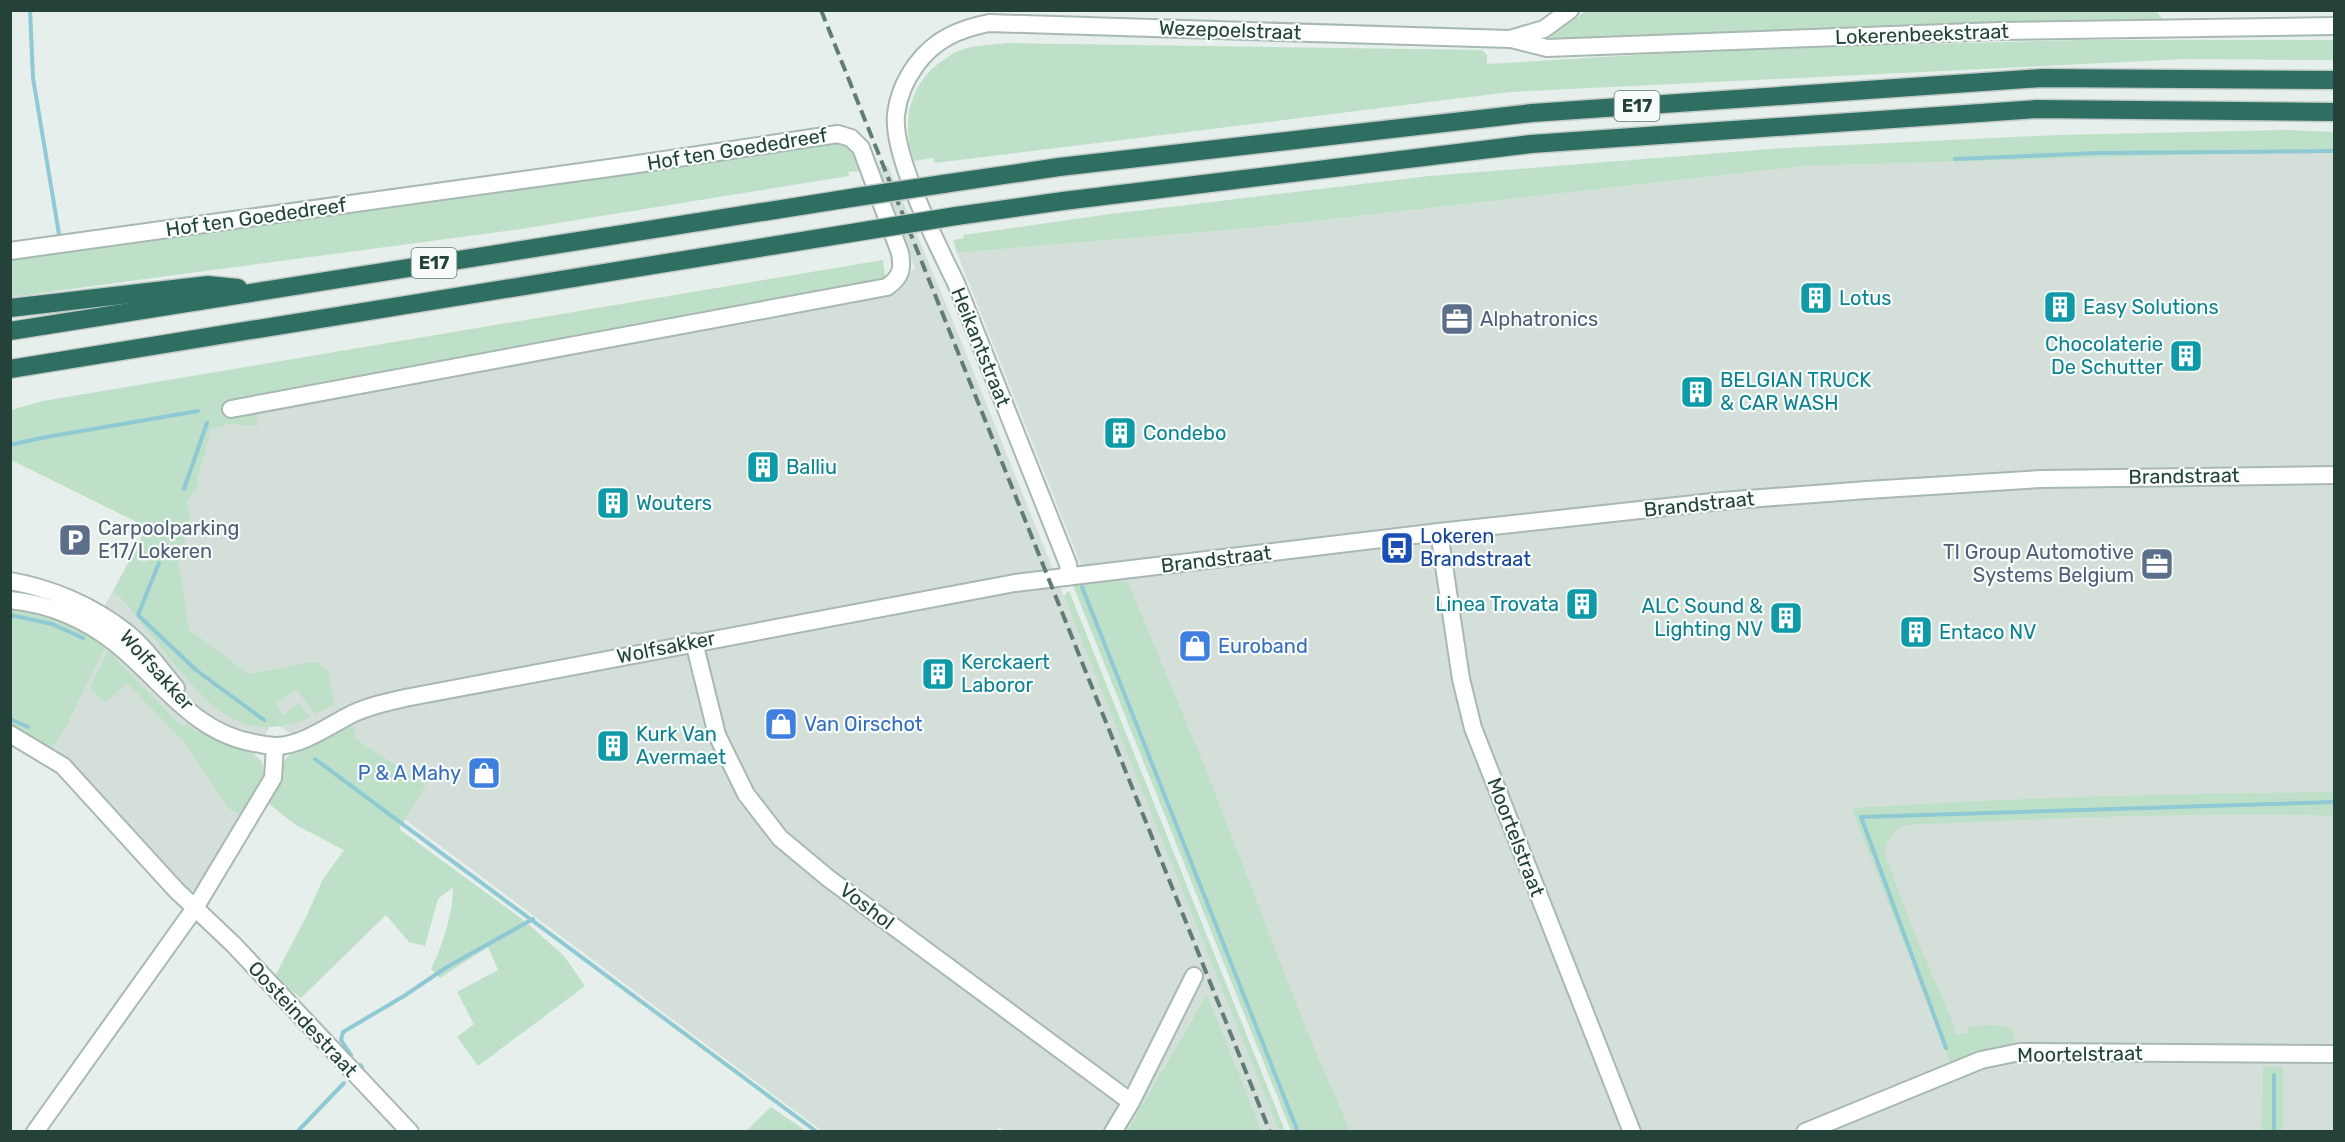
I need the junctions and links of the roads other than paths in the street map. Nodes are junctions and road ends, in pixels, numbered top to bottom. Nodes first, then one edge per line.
1 (1570, 10) edge
2 (2334, 26) edge
3 (1510, 39) junction
4 (2334, 80) edge
5 (2334, 112) edge
6 (896, 123) joint
7 (10, 251) edge
8 (264, 290) junction
9 (10, 308) edge
10 (10, 331) edge
11 (10, 369) edge
12 (231, 409) dead end
13 (2334, 475) edge
14 (1439, 532) junction
15 (1066, 577) junction
16 (10, 581) edge
17 (10, 600) edge
18 (694, 642) junction
19 (202, 722) junction
20 (10, 734) edge
21 (275, 746) junction
22 (195, 908) junction
23 (1194, 976) dead end
24 (2334, 1054) edge
25 (1131, 1102) junction
26 (35, 1131) edge
27 (410, 1131) edge
28 (1113, 1131) edge
29 (1632, 1131) edge
30 (1804, 1131) edge

1 - 3 street, Wezepoelstraat
2 - 3 street, Lokerenbeekstraat
3 - 6 street, Wezepoelstraat
4 - 8 highway, E17, bridge
5 - 11 highway, E17, bridge
6 - 15 street, Heikantstraat
7 - 12 street, Hof ten Goededreef
8 - 9 highway
8 - 10 highway, E17
13 - 14 street, Brandstraat
14 - 15 street, Brandstraat
14 - 29 street, Moortelstraat
15 - 18 street, Wolfsakker
16 - 19 street, Wolfsakker
17 - 19 street, Wolfsakker
18 - 21 street, Wolfsakker
18 - 25 street, Voshol
19 - 21 street, Wolfsakker
20 - 22 street, Oosteindestraat
21 - 22 street
22 - 26 street
22 - 27 street, Oosteindestraat
23 - 25 street
24 - 30 street, Moortelstraat
25 - 28 street

